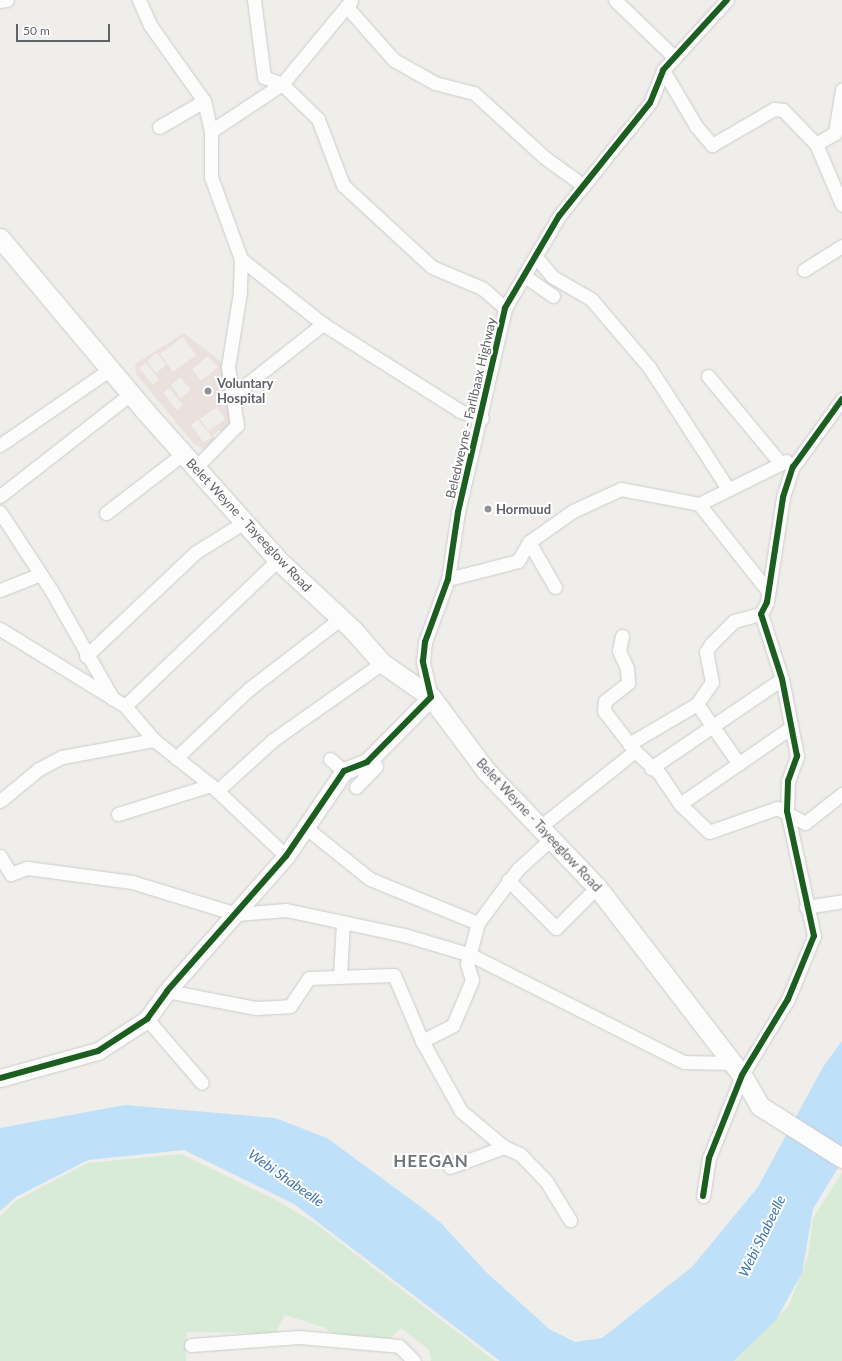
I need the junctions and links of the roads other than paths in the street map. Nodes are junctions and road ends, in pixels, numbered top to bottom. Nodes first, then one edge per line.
1 (7, 0) edge
2 (139, 0) edge
3 (254, 0) edge
4 (615, 0) edge
5 (0, 1) edge
6 (349, 3) edge
7 (719, 3) edge
8 (675, 58) junction
9 (663, 70) junction
10 (282, 84) junction
11 (842, 90) edge
12 (204, 101) junction
13 (840, 111) edge
14 (159, 127) dead end
15 (211, 131) junction
16 (816, 144) junction
17 (584, 186) junction
18 (842, 205) edge
19 (842, 246) edge
20 (3, 247) edge
21 (536, 257) junction
22 (241, 259) junction
23 (804, 270) dead end
24 (526, 277) junction
25 (553, 296) dead end
26 (505, 308) junction
27 (323, 324) junction
28 (112, 368) junction
29 (708, 376) dead end
30 (132, 393) junction
31 (233, 395) junction
32 (842, 399) edge
33 (482, 418) junction
34 (0, 445) edge
35 (800, 453) junction
36 (189, 461) junction
37 (781, 464) junction
38 (727, 487) junction
39 (0, 496) edge
40 (699, 504) junction
41 (0, 512) edge
42 (106, 513) dead end
43 (246, 521) junction
44 (529, 542) junction
45 (278, 560) junction
46 (38, 575) junction
47 (448, 579) junction
48 (555, 587) dead end
49 (0, 590) edge
50 (768, 590) junction
51 (761, 614) junction
52 (340, 619) junction
53 (0, 630) edge
54 (622, 636) dead end
55 (86, 656) junction
56 (382, 663) junction
57 (782, 679) junction
58 (431, 697) junction
59 (120, 704) junction
60 (697, 704) junction
61 (711, 725) junction
62 (790, 728) junction
63 (154, 740) junction
64 (632, 747) junction
65 (176, 758) junction
66 (330, 759) dead end
67 (739, 764) junction
68 (372, 766) junction
69 (651, 768) junction
70 (344, 771) junction
71 (356, 787) dead end
72 (214, 788) junction
73 (842, 794) edge
74 (0, 801) edge
75 (680, 804) junction
76 (786, 811) junction
77 (118, 814) dead end
78 (305, 828) junction
79 (546, 832) junction
80 (0, 856) edge
81 (286, 856) junction
82 (508, 880) junction
83 (597, 887) junction
84 (842, 901) edge
85 (806, 907) junction
86 (236, 914) junction
87 (478, 923) junction
88 (343, 924) junction
89 (471, 955) junction
90 (340, 975) junction
91 (167, 991) junction
92 (148, 1019) junction
93 (422, 1041) junction
94 (737, 1069) junction
95 (0, 1078) edge
96 (202, 1083) dead end
97 (504, 1147) junction
98 (842, 1158) edge
99 (450, 1167) dead end
100 (703, 1196) dead end
101 (570, 1220) dead end
102 (191, 1345) dead end
103 (414, 1361) edge

1 - 5 street
2 - 12 street
3 - 10 street
4 - 8 street
6 - 10 street
6 - 17 street
7 - 8 street, Beledweyne - Farlibaax Highway
8 - 9 street, Beledweyne - Farlibaax Highway
9 - 16 street
9 - 17 street, Beledweyne - Farlibaax Highway
10 - 15 street
10 - 26 street
11 - 13 street
12 - 14 street
12 - 15 street
13 - 16 street
15 - 22 street
16 - 18 street
17 - 21 street, Beledweyne - Farlibaax Highway
19 - 23 street
20 - 28 main road, Belet Weyne - Tayeeglow Road
21 - 24 street, Beledweyne - Farlibaax Highway
21 - 38 street
22 - 27 street
22 - 31 street
24 - 25 street
24 - 26 street, Beledweyne - Farlibaax Highway
26 - 33 street, Beledweyne - Farlibaax Highway
27 - 31 street
27 - 33 street
28 - 30 main road, Belet Weyne - Tayeeglow Road
28 - 34 street
29 - 37 street
30 - 36 main road, Belet Weyne - Tayeeglow Road
30 - 39 street
31 - 36 street
32 - 35 street
33 - 47 street, Beledweyne - Farlibaax Highway
35 - 37 street
35 - 50 street
36 - 42 street
36 - 43 main road, Belet Weyne - Tayeeglow Road
37 - 38 street
38 - 40 street
40 - 44 street
40 - 50 street
41 - 46 street
43 - 45 main road, Belet Weyne - Tayeeglow Road
43 - 55 street
44 - 47 street
44 - 48 street
45 - 52 main road, Belet Weyne - Tayeeglow Road
45 - 59 street
46 - 49 street
46 - 55 street
47 - 58 street, Beledweyne - Farlibaax Highway
50 - 51 street
51 - 57 street
51 - 60 street
52 - 56 main road, Belet Weyne - Tayeeglow Road
52 - 65 street
53 - 59 street
54 - 64 street
55 - 59 street
56 - 58 main road, Belet Weyne - Tayeeglow Road
56 - 72 street
57 - 61 street
57 - 62 street
58 - 68 street
58 - 79 main road, Belet Weyne - Tayeeglow Road
59 - 63 street
60 - 61 street
60 - 64 street
61 - 67 street
61 - 69 street
62 - 67 street
62 - 76 street
63 - 65 street
63 - 74 street
64 - 69 street
64 - 79 street
65 - 72 street
66 - 70 street
67 - 75 street
68 - 70 street
68 - 71 street
69 - 75 street
70 - 78 street
72 - 77 street
72 - 81 street
73 - 76 street
75 - 76 street
76 - 85 street
78 - 81 street
78 - 87 street
79 - 82 street
79 - 83 main road, Belet Weyne - Tayeeglow Road
80 - 86 street
81 - 86 street
82 - 83 street
82 - 87 street
83 - 94 main road, Belet Weyne - Tayeeglow Road
84 - 85 street
85 - 94 street
86 - 88 street
86 - 91 street
87 - 89 street
88 - 89 street
88 - 90 street
89 - 93 street
89 - 94 street
90 - 91 street
90 - 93 street
91 - 92 street
92 - 95 street
92 - 96 street
93 - 97 street
94 - 98 main road, Belet Weyne - Tayeeglow Road
94 - 100 street
97 - 99 street
97 - 101 street
102 - 103 street

